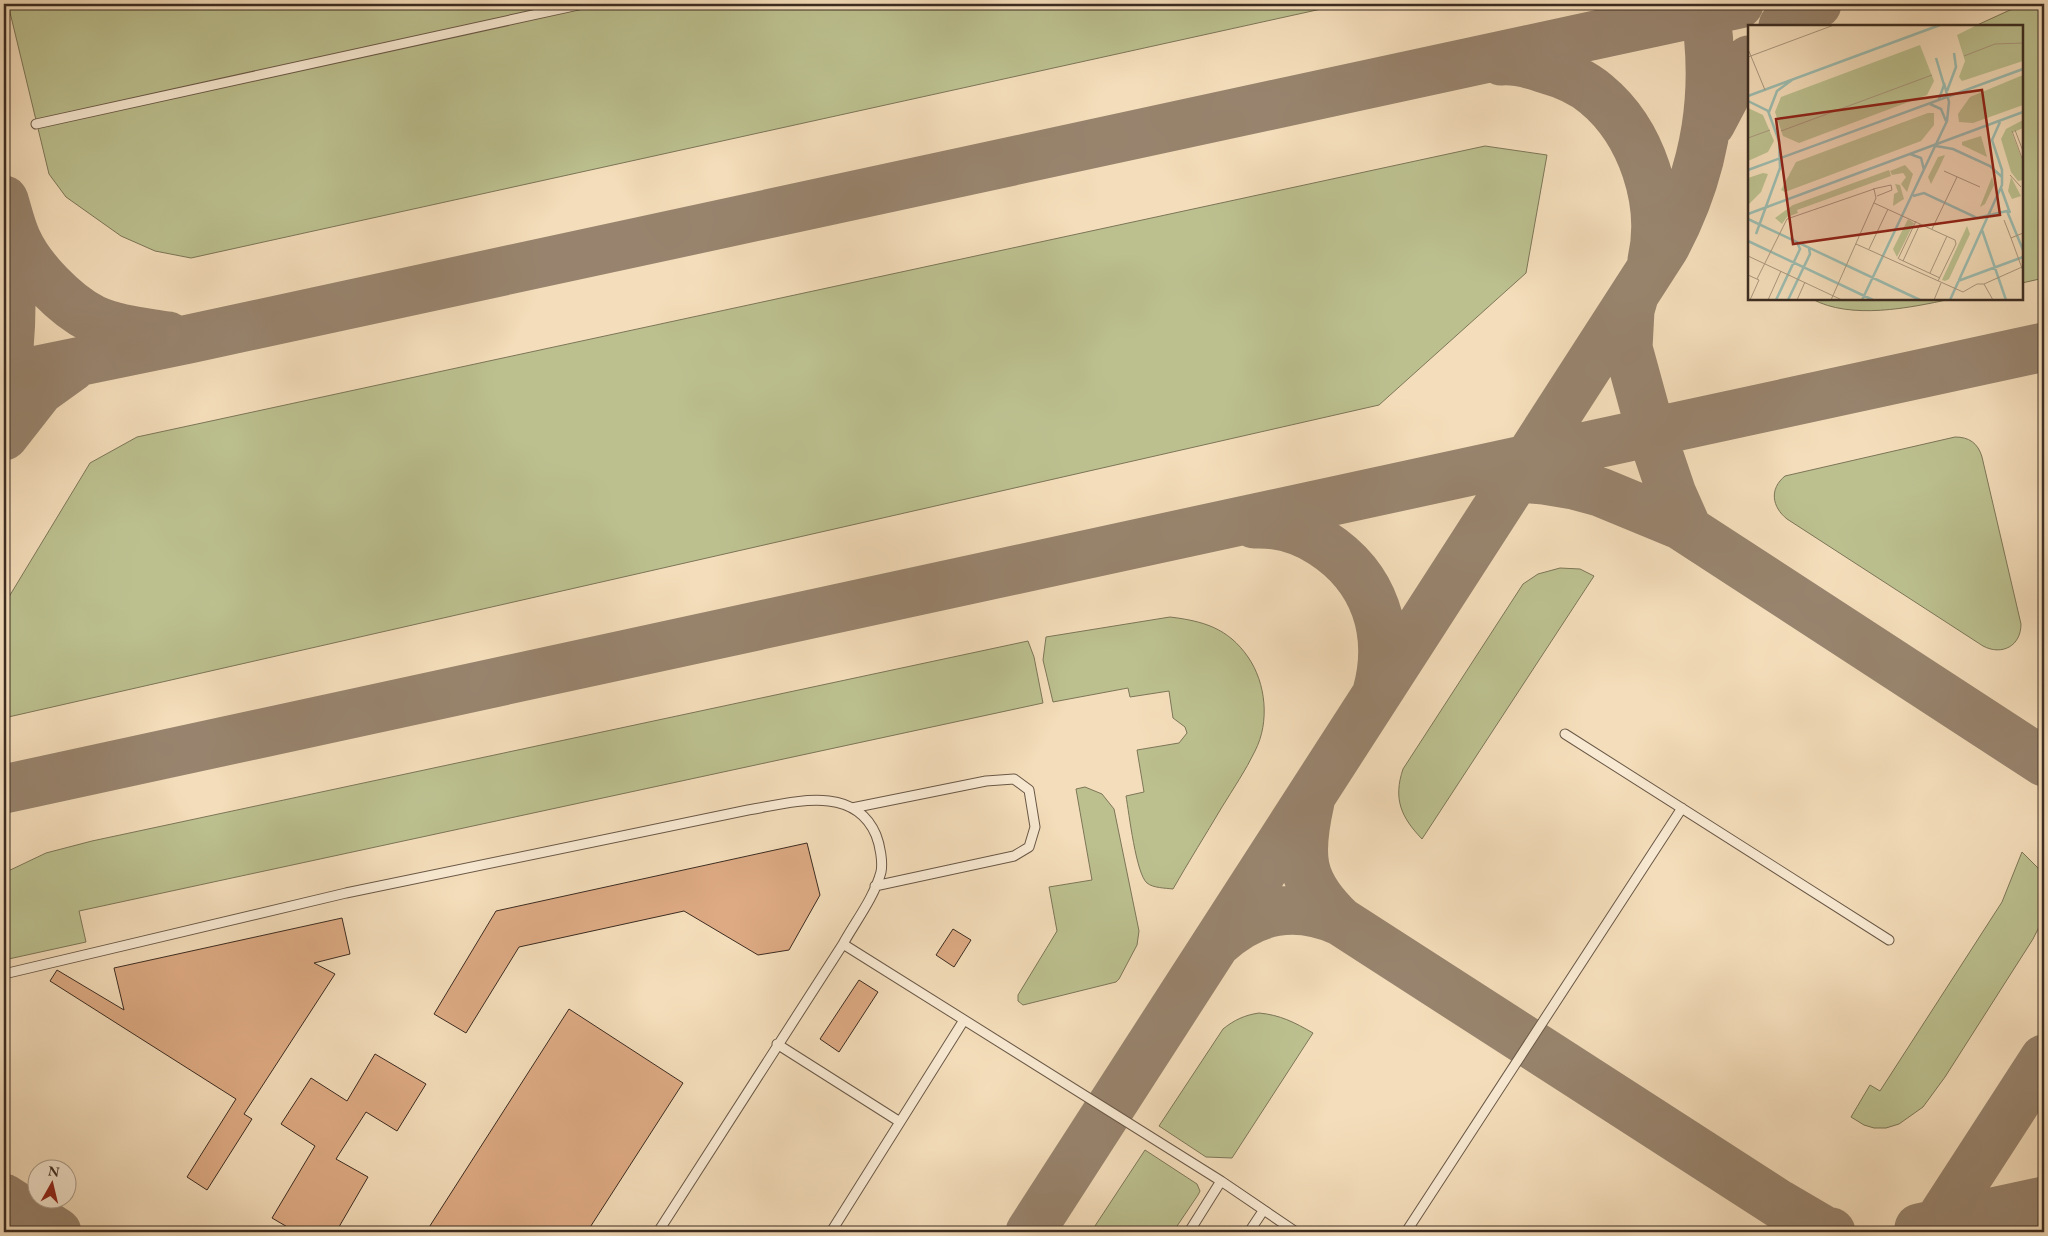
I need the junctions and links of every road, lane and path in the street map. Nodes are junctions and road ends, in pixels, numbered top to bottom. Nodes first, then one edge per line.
1 (583, 4) edge
2 (36, 124) dead end
3 (1566, 734) dead end
4 (852, 808) junction
5 (1682, 808) junction
6 (875, 886) junction
7 (1889, 940) dead end
8 (842, 944) junction
9 (4, 974) edge
10 (964, 1020) junction
11 (777, 1044) junction
12 (900, 1122) junction
13 (1221, 1181) junction
14 (1263, 1211) junction
15 (658, 1232) edge
16 (831, 1232) edge
17 (1189, 1232) edge
18 (1249, 1232) edge
19 (1296, 1232) edge
20 (1406, 1232) edge

1 - 2 lane
3 - 5 lane
4 - 6 lane
4 - 6 lane
4 - 9 lane
5 - 7 lane
5 - 20 lane
6 - 8 lane
8 - 10 lane
8 - 11 lane
10 - 12 lane
10 - 13 lane
11 - 12 lane
11 - 15 lane
12 - 16 lane
13 - 14 lane
13 - 17 lane
14 - 18 lane
14 - 19 lane

